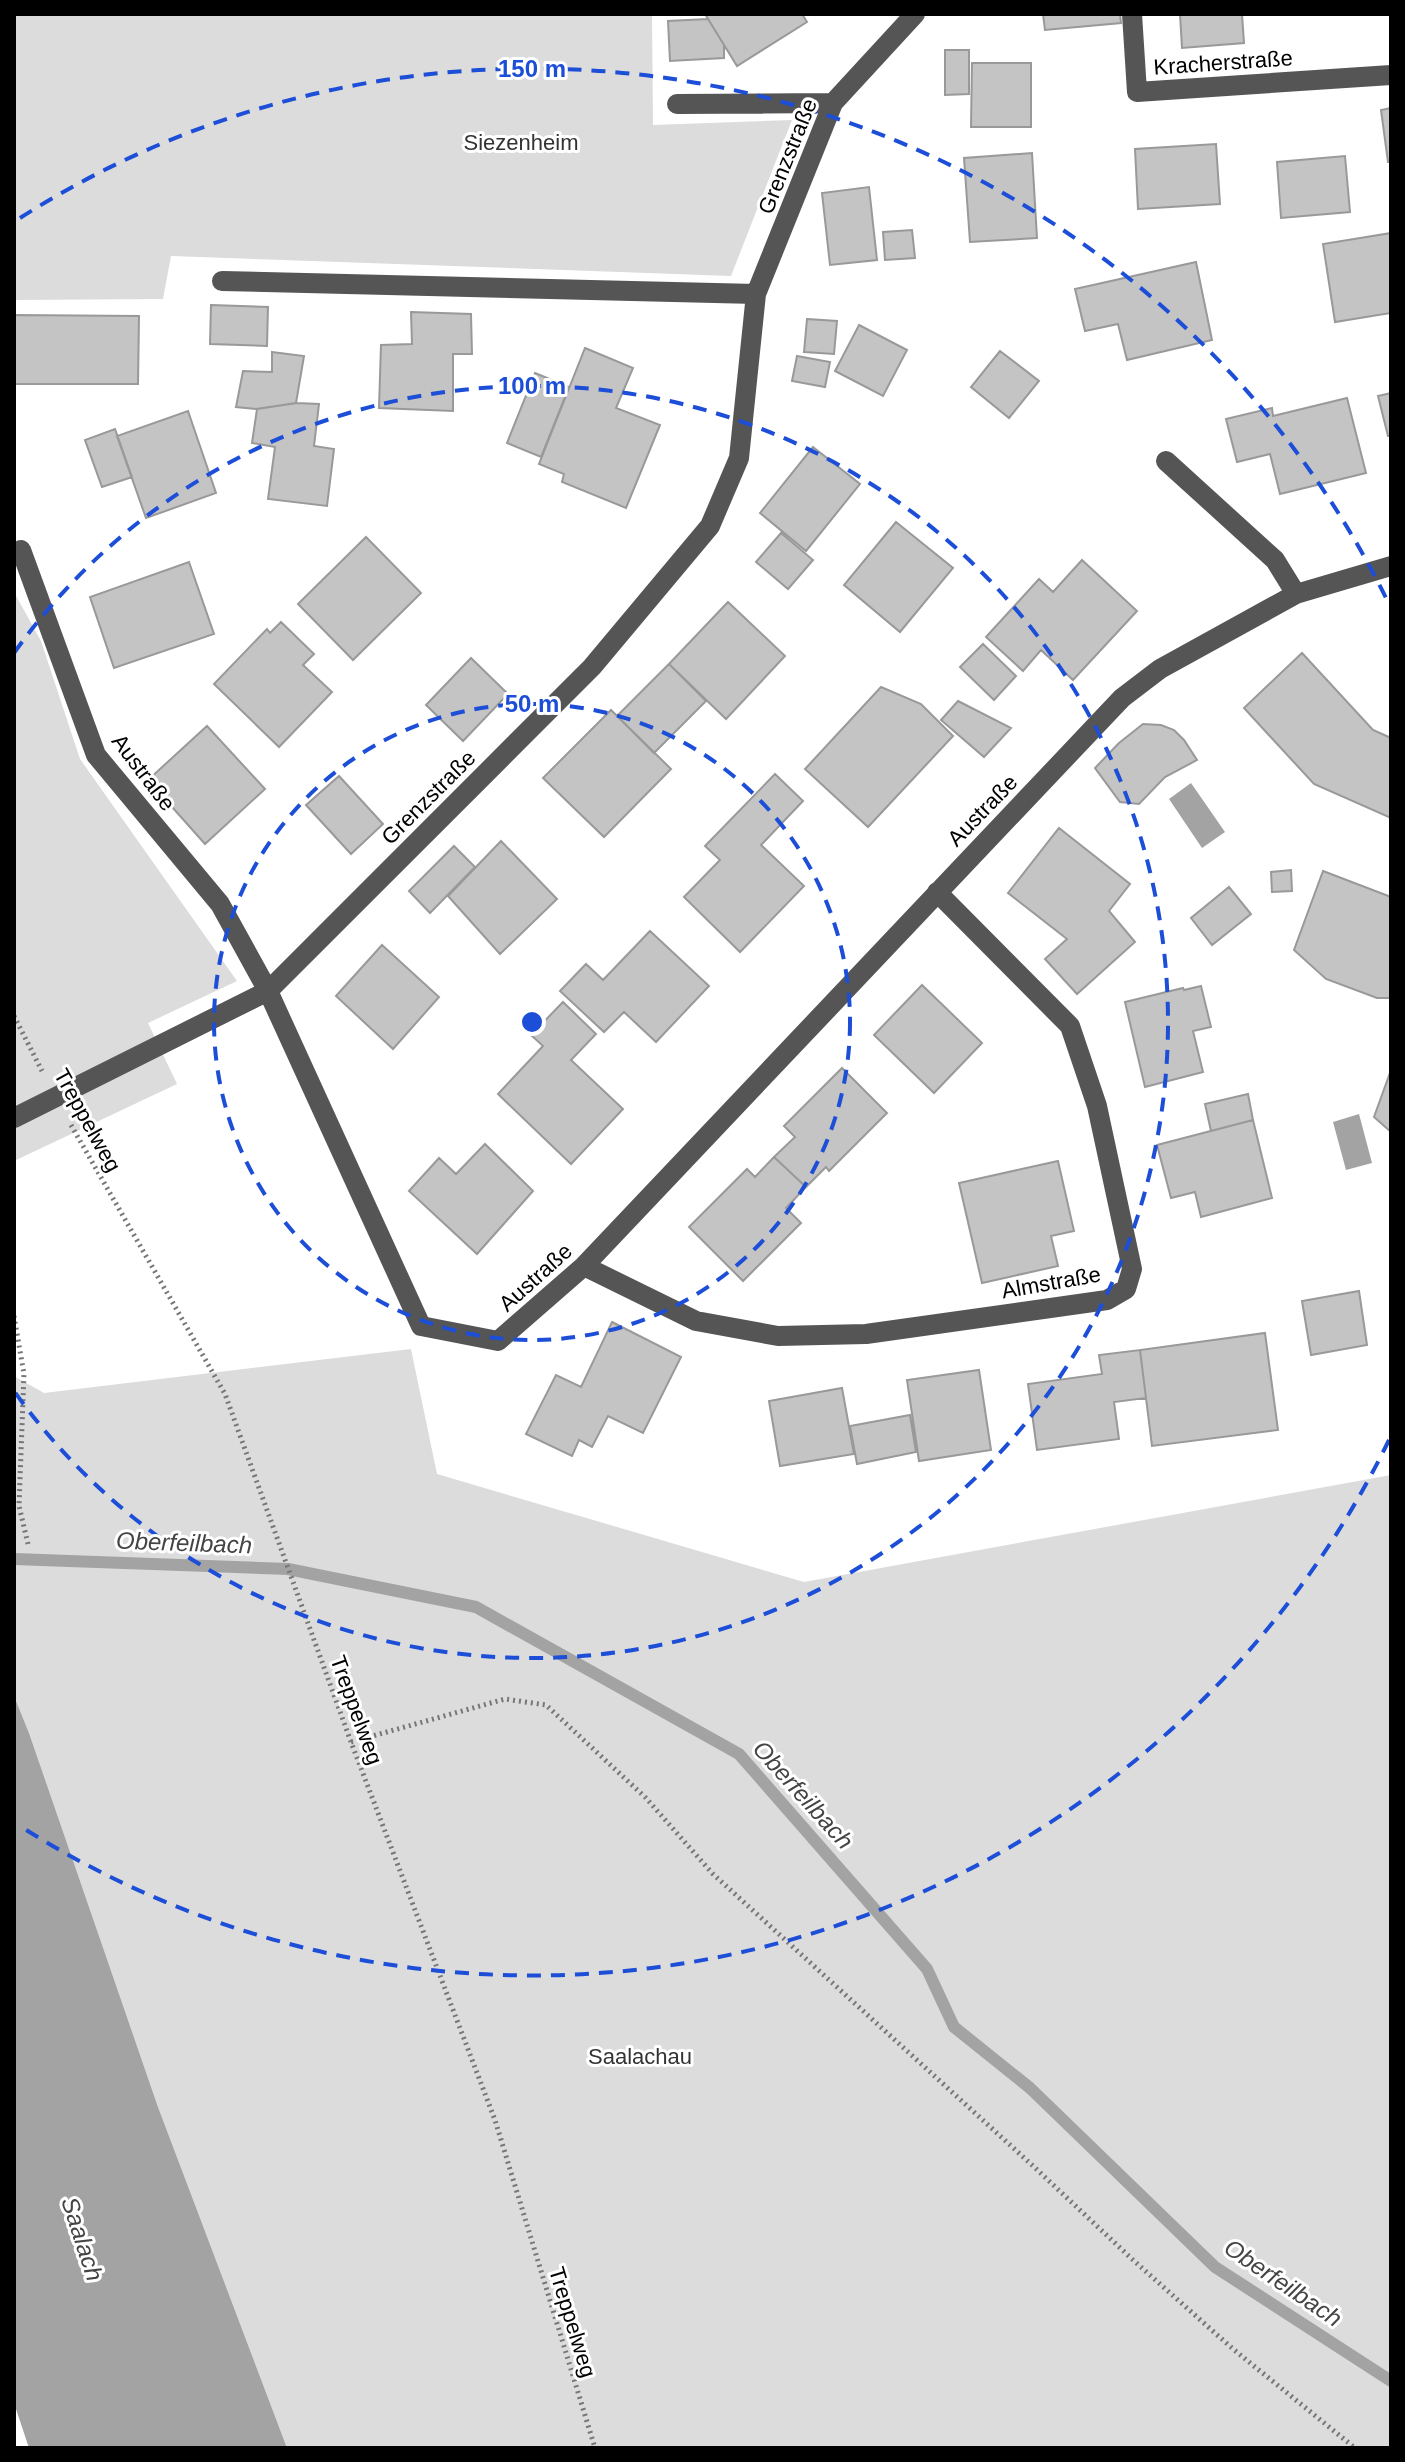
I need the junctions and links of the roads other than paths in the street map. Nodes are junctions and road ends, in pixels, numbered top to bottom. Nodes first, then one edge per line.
1 (915, 14) edge
2 (1132, 14) edge
3 (1391, 75) edge
4 (833, 103) junction
5 (677, 104) dead end
6 (222, 281) dead end
7 (756, 294) junction
8 (1166, 461) dead end
9 (21, 550) dead end
10 (1391, 566) edge
11 (1296, 594) junction
12 (937, 892) junction
13 (268, 991) junction
14 (14, 1118) edge
15 (584, 1266) junction

1 - 4 street, Grenzstraße
2 - 3 street, Kracherstraße
4 - 5 street
4 - 7 street, Grenzstraße
6 - 7 street
7 - 13 street, Grenzstraße
8 - 11 street
9 - 13 street, Austraße
10 - 11 street, Austraße
11 - 12 street, Austraße
12 - 15 street, Austraße
12 - 15 street, Almstraße
13 - 14 street, Grenzstraße
13 - 15 street, Austraße

